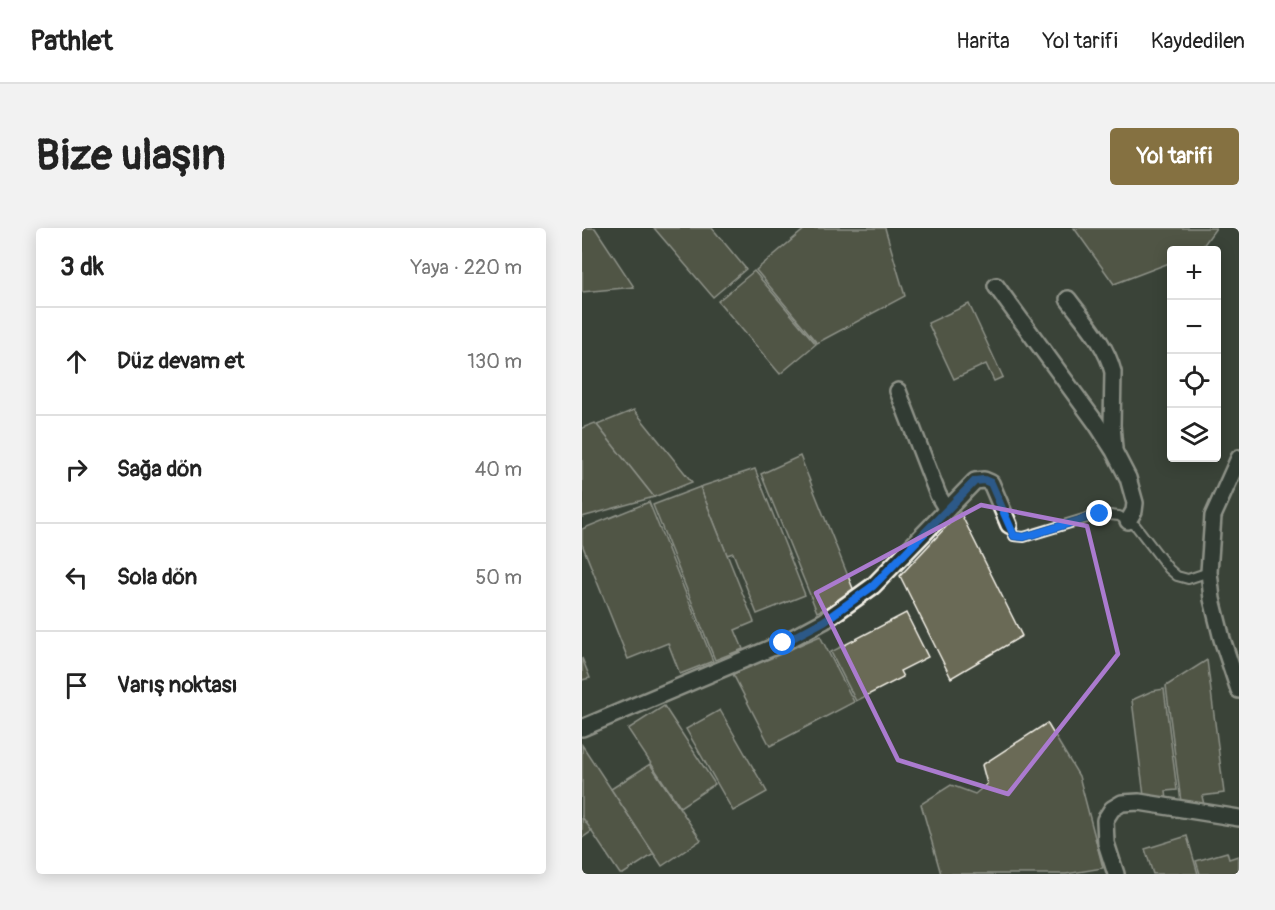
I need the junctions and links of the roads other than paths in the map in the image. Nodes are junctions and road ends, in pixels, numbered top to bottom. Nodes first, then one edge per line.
1 (996, 286) dead end
2 (1068, 299) dead end
3 (898, 391) dead end
4 (1114, 451) junction
5 (1239, 458) edge
6 (947, 510) junction
7 (1128, 521) junction
8 (1009, 525) joint
9 (1209, 572) junction
10 (1239, 690) edge
11 (582, 728) edge
12 (1239, 818) edge
13 (1116, 874) edge

1 - 4 street
2 - 4 street
3 - 6 street
4 - 7 street
5 - 9 street
6 - 8 street
6 - 11 street
7 - 8 lane
7 - 9 lane
9 - 10 street
12 - 13 street

